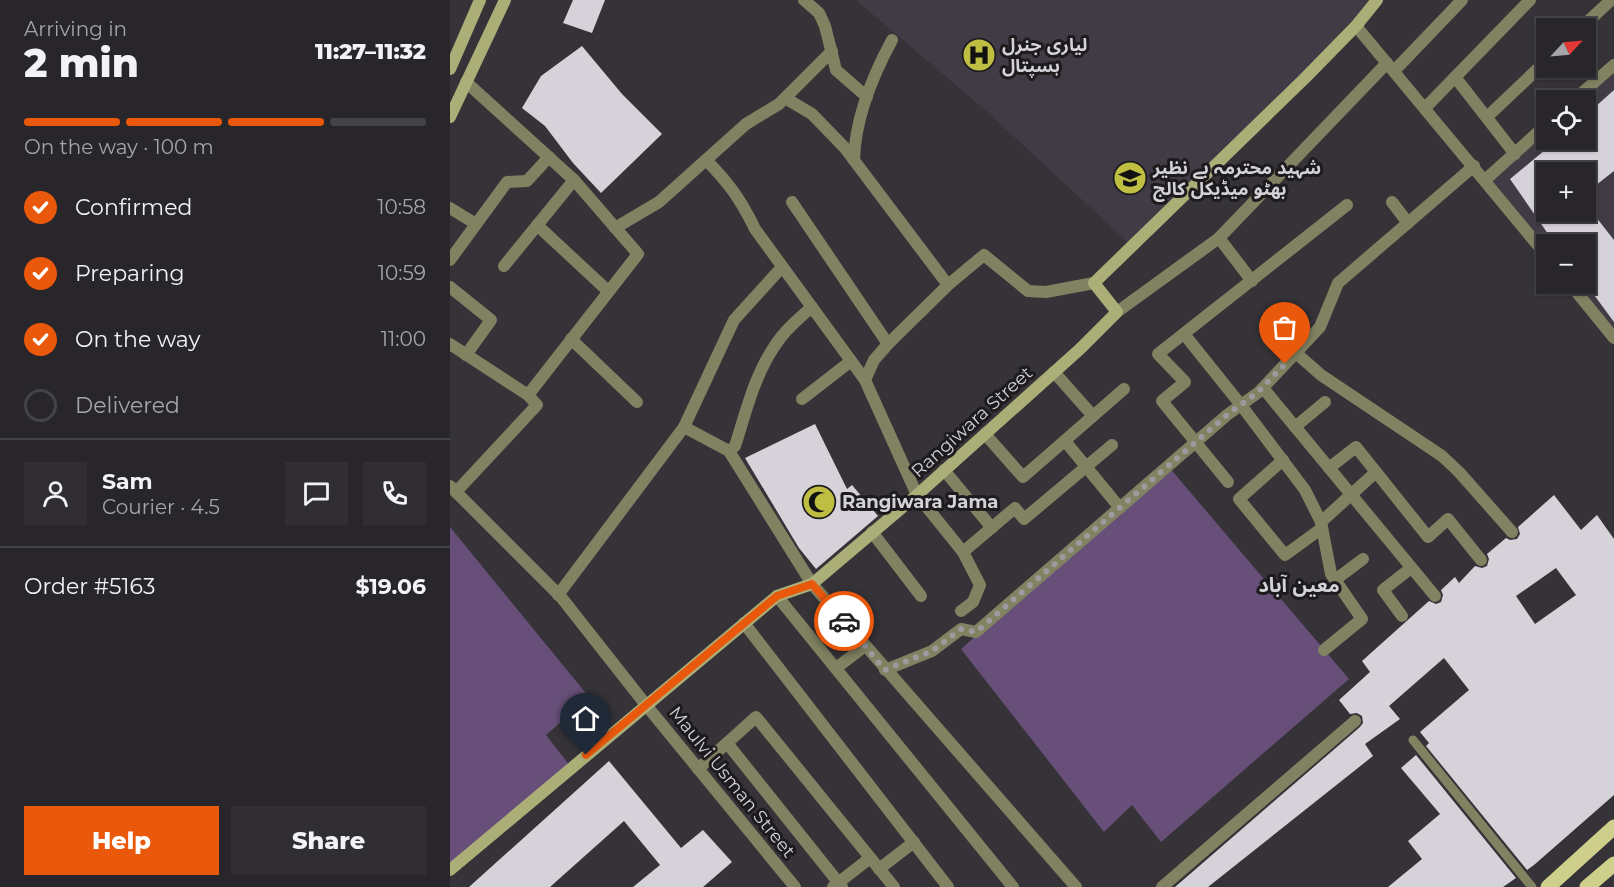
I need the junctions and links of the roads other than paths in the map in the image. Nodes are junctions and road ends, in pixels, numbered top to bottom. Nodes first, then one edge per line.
1 (480, 0) edge
2 (505, 0) edge
3 (804, 0) edge
4 (1377, 0) edge
5 (1462, 0) edge
6 (1530, 0) edge
7 (1611, 0) edge
8 (1592, 18) edge
9 (1356, 26) junction
10 (892, 40) dead end
11 (832, 51) junction
12 (1614, 64) edge
13 (1390, 67) junction
14 (450, 69) edge
15 (1536, 70) edge
16 (450, 74) edge
17 (1455, 77) junction
18 (466, 82) junction
19 (1585, 90) edge
20 (785, 98) junction
21 (867, 98) junction
22 (1425, 108) junction
23 (450, 117) edge
24 (1487, 117) junction
25 (1536, 134) edge
26 (1515, 154) junction
27 (549, 157) junction
28 (706, 160) junction
29 (854, 160) junction
30 (1474, 166) junction
31 (574, 180) junction
32 (1485, 180) junction
33 (792, 202) dead end
34 (1392, 202) dead end
35 (1347, 205) dead end
36 (450, 208) edge
37 (1408, 223) junction
38 (476, 224) junction
39 (537, 225) junction
40 (615, 228) junction
41 (1219, 238) junction
42 (1536, 243) edge
43 (450, 260) edge
44 (504, 266) dead end
45 (782, 267) junction
46 (1252, 281) junction
47 (1094, 283) junction
48 (948, 285) junction
49 (450, 287) edge
50 (608, 291) junction
51 (1578, 294) edge
52 (812, 307) junction
53 (1117, 312) junction
54 (1184, 334) junction
55 (1614, 338) edge
56 (571, 339) junction
57 (450, 344) edge
58 (888, 344) junction
59 (1296, 353) junction
60 (466, 355) junction
61 (852, 361) junction
62 (1054, 372) junction
63 (865, 380) junction
64 (1263, 388) junction
65 (1124, 389) dead end
66 (528, 395) junction
67 (802, 399) dead end
68 (637, 402) dead end
69 (1325, 402) dead end
70 (1241, 405) junction
71 (1093, 416) junction
72 (684, 427) junction
73 (1295, 427) junction
74 (985, 434) junction
75 (1065, 441) junction
76 (1196, 442) junction
77 (1112, 445) dead end
78 (729, 451) junction
79 (1283, 460) junction
80 (1086, 467) junction
81 (1329, 468) junction
82 (944, 470) junction
83 (1376, 472) junction
84 (1228, 482) dead end
85 (453, 489) edge
86 (1350, 494) junction
87 (917, 495) junction
88 (1120, 508) junction
89 (1322, 525) junction
90 (992, 528) junction
91 (872, 532) junction
92 (1512, 532) dead end
93 (963, 552) junction
94 (1363, 559) dead end
95 (1481, 560) dead end
96 (1411, 568) junction
97 (1335, 580) junction
98 (812, 584) junction
99 (558, 595) junction
100 (777, 596) junction
101 (921, 596) dead end
102 (1435, 596) dead end
103 (961, 611) dead end
104 (1402, 616) dead end
105 (744, 623) junction
106 (865, 646) junction
107 (1324, 650) dead end
108 (836, 668) junction
109 (885, 670) junction
110 (646, 705) junction
111 (1355, 721) dead end
112 (1413, 740) dead end
113 (726, 743) junction
114 (698, 769) junction
115 (1614, 827) edge
116 (914, 842) junction
117 (870, 858) junction
118 (1614, 864) edge
119 (879, 869) junction
120 (450, 870) edge
121 (838, 885) edge
122 (795, 887) edge
123 (894, 887) edge
124 (948, 887) edge
125 (1013, 887) edge
126 (1076, 887) edge
127 (1162, 887) edge
128 (1532, 887) edge
129 (1548, 887) edge
130 (1587, 887) edge

1 - 14 street
2 - 18 street
3 - 11 street
4 - 9 street
5 - 13 street
6 - 17 street
7 - 8 street
9 - 13 street
9 - 47 street
10 - 21 street
11 - 20 street
11 - 21 street
12 - 19 street
13 - 22 street
13 - 41 street
15 - 24 street
16 - 18 street
17 - 22 street
17 - 24 street
18 - 23 street
18 - 27 street
20 - 28 street
20 - 29 street
21 - 29 street
22 - 30 street
24 - 26 street
25 - 26 street
26 - 32 street
27 - 31 street
27 - 38 street
28 - 40 street
28 - 45 street
29 - 48 street
30 - 32 street
30 - 37 street
31 - 39 street
31 - 40 street
32 - 42 street
33 - 58 street
34 - 37 street
35 - 46 street
36 - 38 street
37 - 59 street
38 - 43 street
39 - 44 street
39 - 50 street
40 - 50 street
41 - 46 street
41 - 53 street
45 - 52 street
45 - 72 street
46 - 54 street
47 - 48 street
47 - 53 street
48 - 58 street
49 - 60 street
50 - 56 street
51 - 55 street
52 - 61 street
52 - 78 street
53 - 62 street, Rangiwara Street
54 - 70 street
54 - 76 street
56 - 66 street
56 - 68 street
57 - 60 street
58 - 63 street
59 - 64 street
59 - 92 street
60 - 66 street
61 - 63 street
61 - 67 street
62 - 71 street
62 - 74 street, Rangiwara Street
63 - 87 street
64 - 70 street
64 - 73 street
65 - 71 street
66 - 85 street
69 - 73 street
70 - 76 street
70 - 79 street
71 - 75 street
72 - 78 street
72 - 99 street
73 - 81 street
74 - 75 street
74 - 82 street, Rangiwara Street
75 - 80 street
76 - 84 street
76 - 88 street
77 - 80 street
78 - 98 street
79 - 89 street
79 - 89 street
80 - 88 street
80 - 90 street
81 - 83 street
81 - 86 street
82 - 87 street, Rangiwara Street
82 - 90 street
83 - 86 street
83 - 95 street
85 - 99 street, Maulvi Usman Street
86 - 89 street
86 - 96 street
87 - 91 street, Rangiwara Street
87 - 93 street
88 - 109 street
89 - 97 street
90 - 93 street
91 - 98 street, Rangiwara Street
91 - 101 street
93 - 103 street
94 - 97 street
96 - 102 street
96 - 104 street
97 - 107 street
98 - 100 street, Rangiwara Street
98 - 106 street
99 - 110 street, Maulvi Usman Street
100 - 105 street, Rangiwara Street
100 - 108 street
105 - 110 street, Rangiwara Street
105 - 116 street
106 - 108 street
106 - 109 street
108 - 125 street
109 - 126 street
110 - 114 street, Maulvi Usman Street
110 - 120 street, Rangiwara Street
111 - 127 street
112 - 128 lane
113 - 114 street
113 - 117 street
113 - 121 street
114 - 122 street, Maulvi Usman Street
115 - 129 main road
116 - 119 street
116 - 124 street
117 - 119 street
117 - 121 street
118 - 130 main road
119 - 123 street

